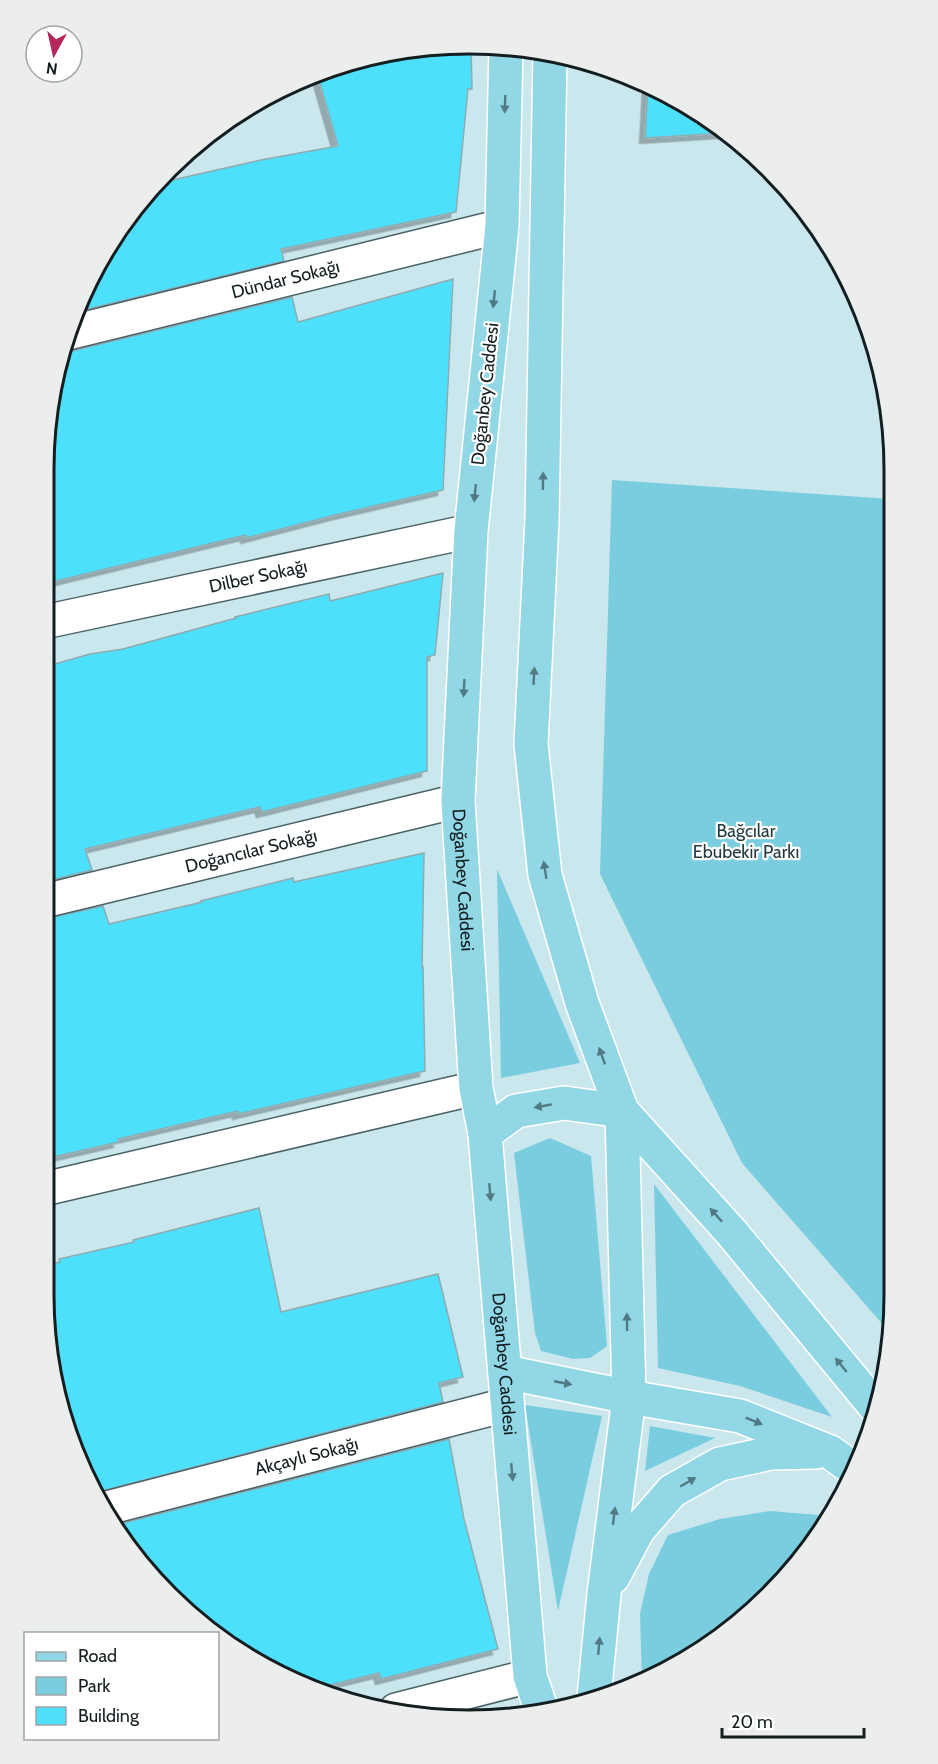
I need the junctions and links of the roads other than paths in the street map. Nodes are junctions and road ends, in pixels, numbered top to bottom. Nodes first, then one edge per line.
1 (506, 56) edge
2 (550, 62) edge
3 (502, 226) junction
4 (78, 331) edge
5 (471, 531) junction
6 (54, 620) edge
7 (458, 801) junction
8 (54, 899) edge
9 (476, 1088) junction
10 (622, 1111) junction
11 (484, 1134) junction
12 (54, 1187) edge
13 (505, 1372) junction
14 (629, 1397) junction
15 (870, 1401) edge
16 (506, 1405) junction
17 (843, 1461) edge
18 (113, 1507) edge
19 (604, 1594) junction
20 (530, 1676) junction
21 (595, 1690) edge
22 (539, 1704) edge
23 (413, 1706) edge

1 -> 3 main road, Doğanbey Caddesi
10 -> 2 main road
3 - 4 street, Dündar Sokağı
3 -> 5 main road, Doğanbey Caddesi
5 - 6 street, Dilber Sokağı
5 -> 7 main road, Doğanbey Caddesi
7 - 8 street, Doğancılar Sokağı
7 - 9 main road, Doğanbey Caddesi
9 - 11 main road, Doğanbey Caddesi
9 - 12 street
10 -> 11 main road
14 -> 10 main road
15 -> 10 main road
11 -> 13 main road, Doğanbey Caddesi
13 -> 14 main road
13 - 16 main road, Doğanbey Caddesi
14 -> 17 main road
19 -> 14 main road
16 - 18 street, Akçaylı Sokağı
16 -> 20 main road, Doğanbey Caddesi
19 -> 17 main road
21 -> 19 main road
20 - 22 main road, Doğanbey Caddesi
20 - 23 street

